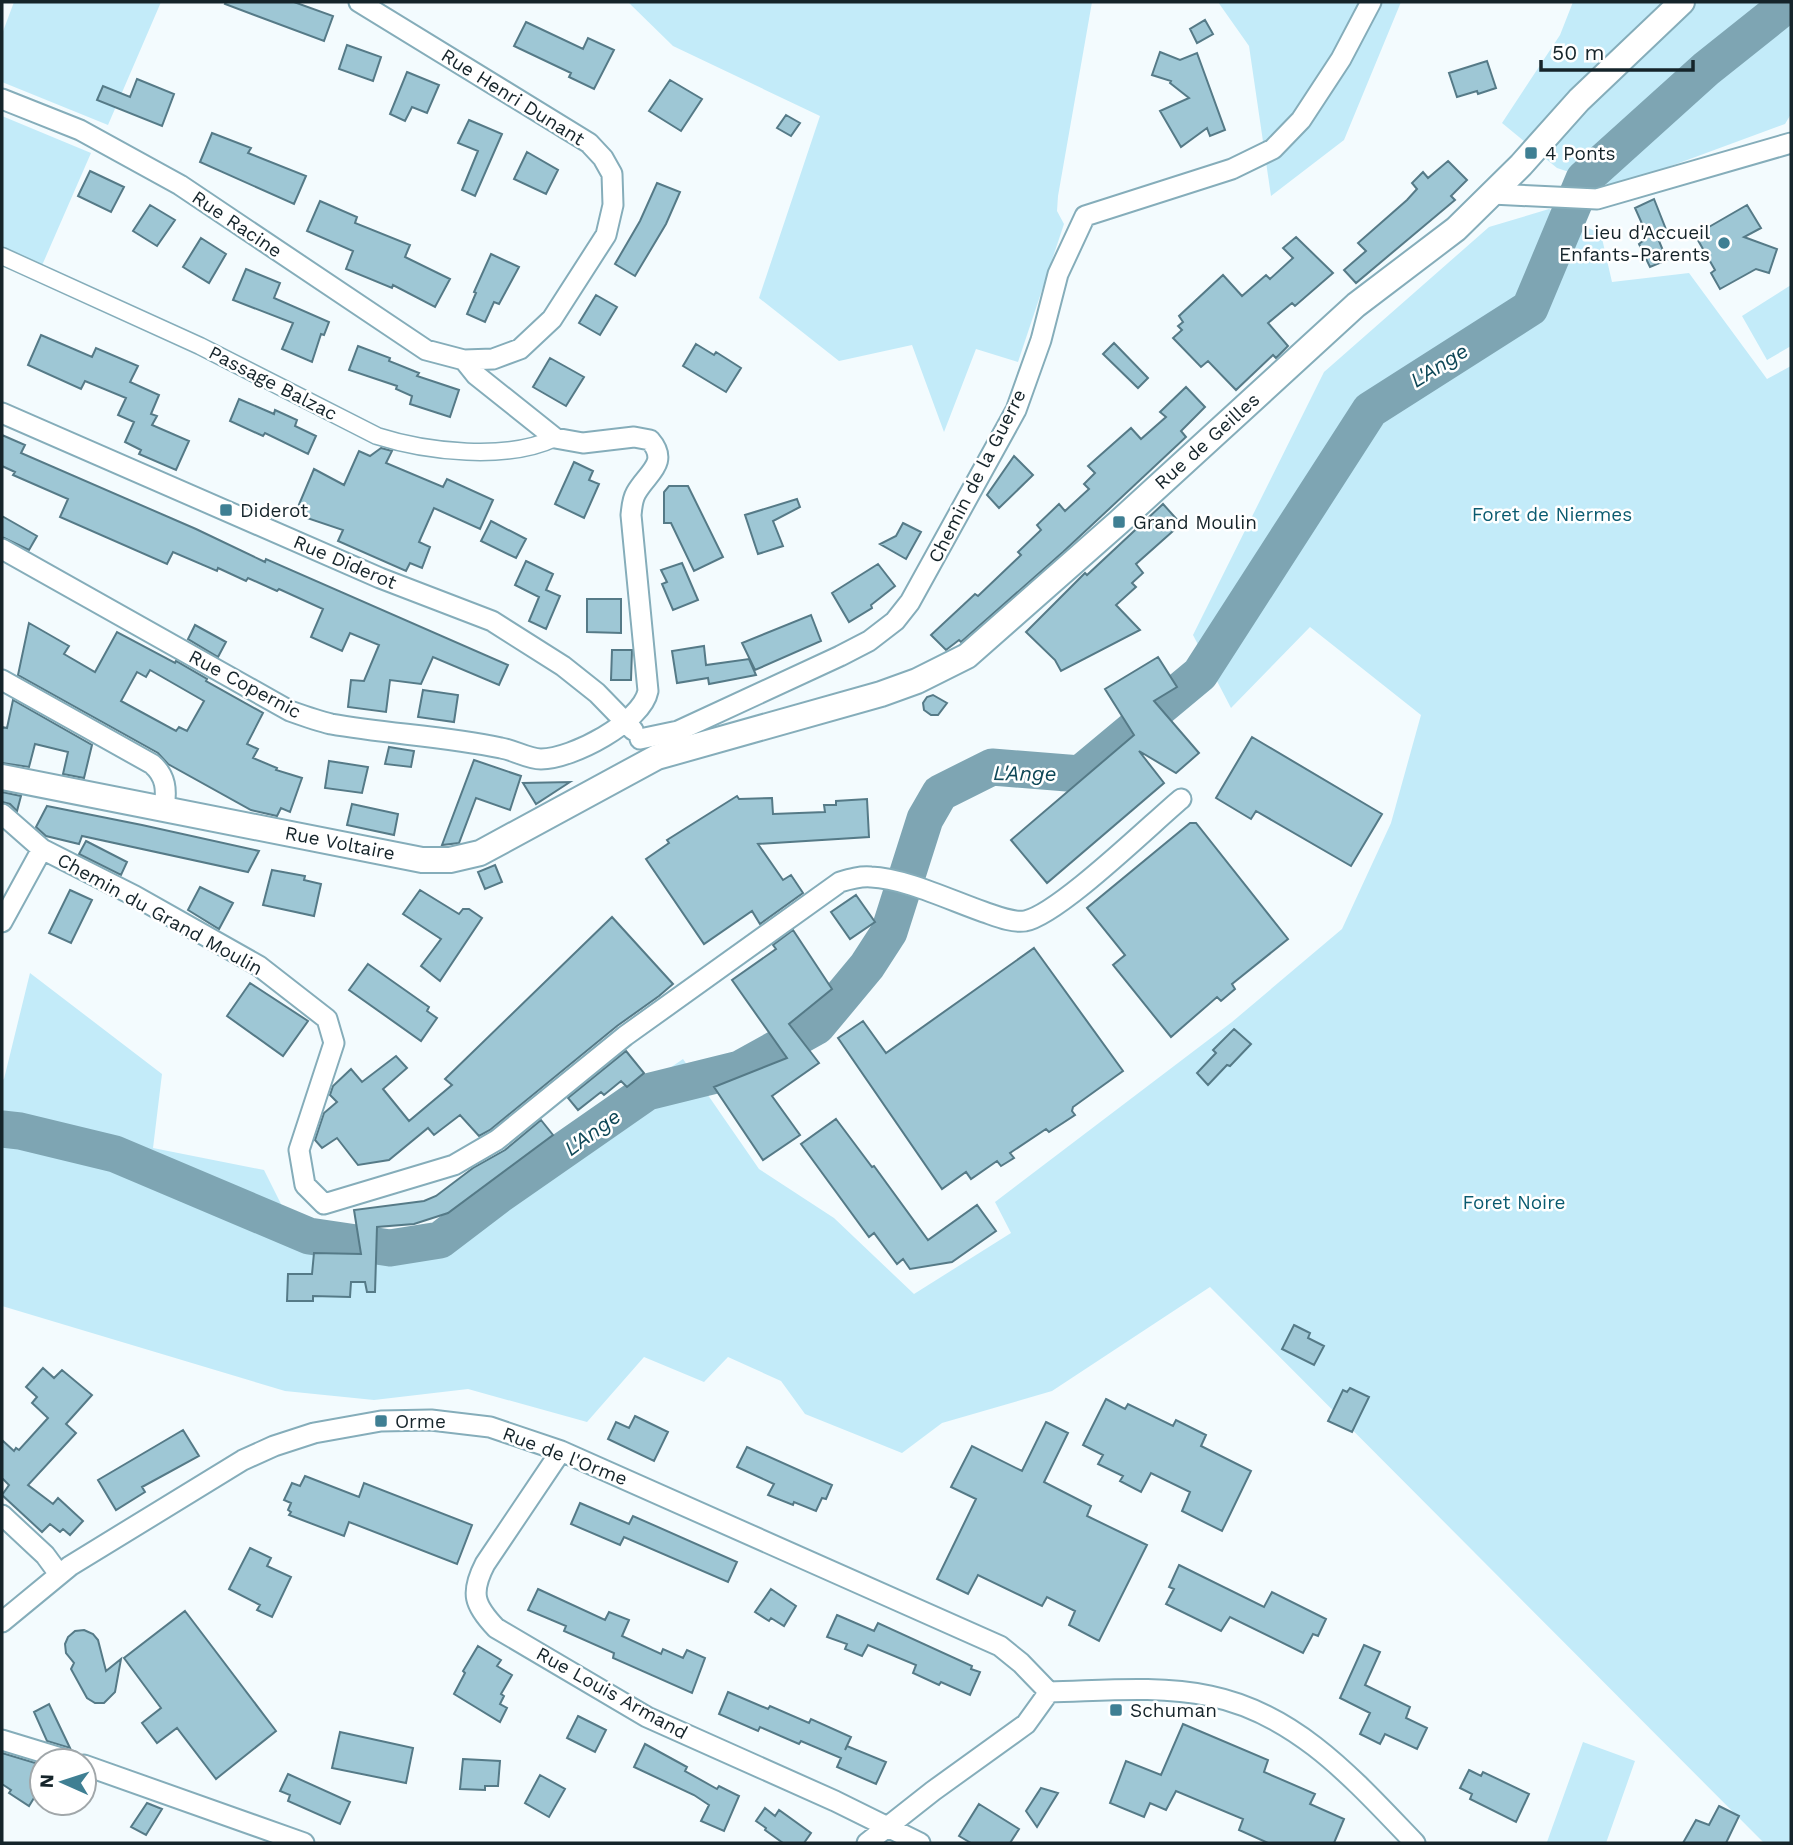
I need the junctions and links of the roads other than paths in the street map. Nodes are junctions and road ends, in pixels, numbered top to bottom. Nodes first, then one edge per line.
1 (359, 2) edge
2 (1371, 2) edge
3 (1682, 2) edge
4 (2, 99) edge
5 (1791, 143) edge
6 (1492, 194) junction
7 (2, 256) edge
8 (464, 360) junction
9 (2, 413) edge
10 (555, 438) junction
11 (2, 549) edge
12 (2, 680) edge
13 (627, 723) junction
14 (649, 748) junction
15 (2, 777) edge
16 (1181, 799) dead end
17 (164, 808) junction
18 (2, 814) edge
19 (42, 849) junction
20 (2, 922) edge
21 (561, 1451) junction
22 (2, 1515) edge
23 (59, 1574) junction
24 (2, 1622) edge
25 (1049, 1692) junction
26 (2, 1741) edge
27 (28, 1749) edge
28 (98, 1770) edge
29 (889, 1826) junction
30 (1394, 1835) edge
31 (304, 1843) edge
32 (867, 1843) edge
33 (920, 1843) edge
34 (1415, 1843) edge

1 - 8 street, Rue Henri Dunant
2 - 14 street, Chemin de la Guerre
3 - 6 street, Rue de Geilles
4 - 8 street, Rue Racine
5 - 6 street
6 - 14 street, Rue de Geilles
7 - 10 street, Passage Balzac
8 - 10 street
9 - 13 street, Rue Diderot
10 - 13 street, Passage Balzac
11 - 13 street, Rue Copernic
12 - 17 street
13 - 14 street, Rue Diderot
14 - 17 street, Rue Voltaire
15 - 17 street, Rue Voltaire
16 - 19 street, Chemin du Grand Moulin
18 - 19 street, Chemin du Grand Moulin
19 - 20 street
21 - 23 street, Rue de l'Orme
21 - 25 street, Rue de l'Orme
21 - 29 street, Rue Louis Armand
22 - 23 street
23 - 24 street, Rue de l'Orme
25 - 29 street
25 - 30 street
26 - 27 street
28 - 31 street
29 - 32 street
29 - 33 street, Rue Louis Armand
30 - 34 street

